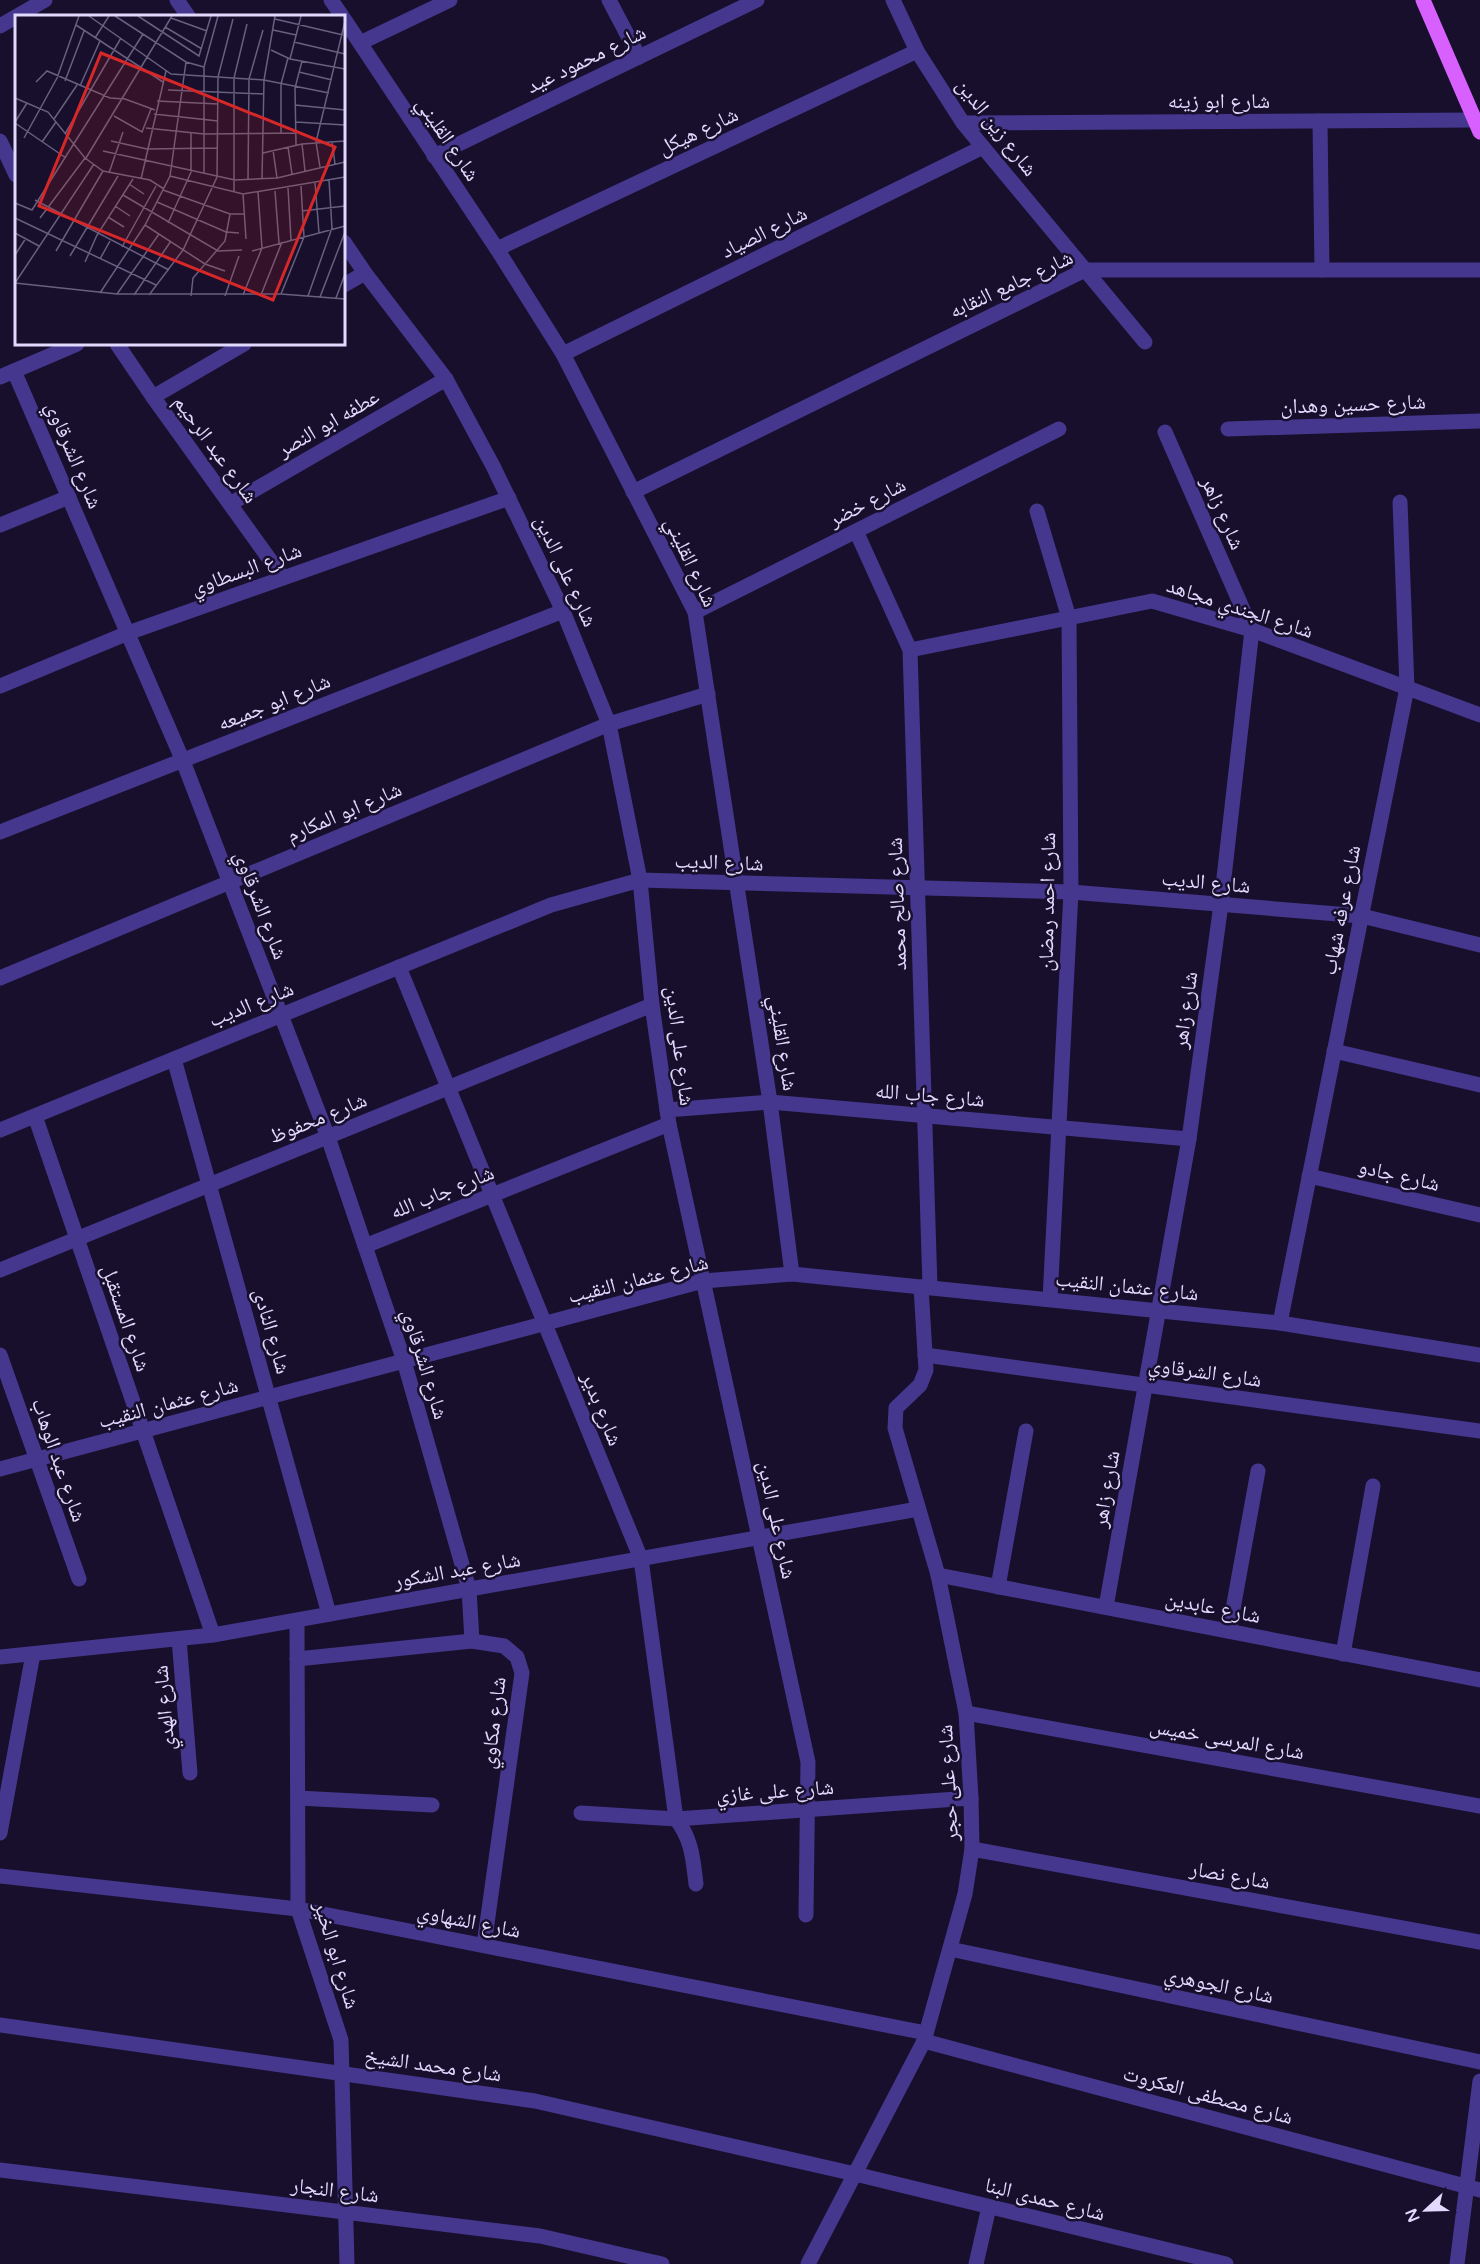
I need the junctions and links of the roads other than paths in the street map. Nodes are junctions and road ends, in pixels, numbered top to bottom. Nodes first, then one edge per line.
1 (45, 0) edge
2 (177, 0) edge
3 (331, 0) edge
4 (450, 0) edge
5 (609, 0) edge
6 (757, 0) edge
7 (893, 0) edge
8 (1423, 0) edge
9 (19, 15) edge
10 (187, 15) edge
11 (342, 15) edge
12 (15, 17) edge
13 (345, 20) edge
14 (0, 26) edge
15 (360, 43) junction
16 (916, 51) junction
17 (639, 57) junction
18 (1320, 121) junction
19 (963, 123) junction
20 (1477, 126) edge
21 (0, 141) edge
22 (983, 147) junction
23 (434, 156) junction
24 (15, 174) edge
25 (15, 176) edge
26 (0, 178) edge
27 (345, 243) edge
28 (497, 249) junction
29 (1085, 270) junction
30 (1322, 270) junction
31 (1480, 270) edge
32 (365, 273) junction
33 (345, 284) edge
34 (1145, 342) dead end
35 (75, 345) edge
36 (118, 345) edge
37 (242, 345) edge
38 (563, 354) junction
39 (7, 374) edge
40 (446, 379) junction
41 (153, 397) junction
42 (1480, 421) edge
43 (1059, 429) dead end
44 (1228, 429) dead end
45 (1164, 432) dead end
46 (633, 492) junction
47 (69, 497) junction
48 (509, 498) junction
49 (1400, 502) dead end
50 (230, 504) junction
51 (1037, 511) dead end
52 (0, 525) edge
53 (856, 531) junction
54 (283, 578) junction
55 (563, 611) junction
56 (695, 612) junction
57 (1069, 618) junction
58 (1252, 630) junction
59 (128, 633) junction
60 (910, 650) junction
61 (0, 686) edge
62 (1407, 688) junction
63 (708, 694) junction
64 (1480, 715) edge
65 (609, 724) junction
66 (183, 760) junction
67 (0, 832) edge
68 (640, 880) junction
69 (230, 882) junction
70 (737, 883) junction
71 (918, 888) junction
72 (1071, 892) junction
73 (1221, 904) junction
74 (1362, 916) junction
75 (1480, 945) edge
76 (399, 967) junction
77 (0, 978) edge
78 (652, 1005) junction
79 (281, 1015) junction
80 (1334, 1051) junction
81 (174, 1059) junction
82 (1480, 1085) edge
83 (449, 1088) junction
84 (770, 1102) junction
85 (924, 1115) junction
86 (35, 1116) junction
87 (668, 1117) junction
88 (1059, 1127) junction
89 (0, 1130) edge
90 (328, 1137) junction
91 (1189, 1139) junction
92 (1310, 1176) junction
93 (209, 1185) junction
94 (493, 1194) junction
95 (1480, 1215) edge
96 (77, 1239) junction
97 (365, 1246) junction
98 (0, 1270) edge
99 (792, 1274) junction
100 (703, 1281) junction
101 (925, 1287) junction
102 (1050, 1299) junction
103 (1159, 1310) junction
104 (1280, 1323) junction
105 (545, 1324) junction
106 (0, 1355) edge
107 (925, 1355) junction
108 (1480, 1355) edge
109 (404, 1361) junction
110 (1146, 1385) junction
111 (269, 1398) junction
112 (143, 1431) junction
113 (1026, 1431) dead end
114 (1480, 1431) edge
115 (37, 1460) junction
116 (0, 1469) edge
117 (1258, 1471) dead end
118 (1373, 1486) dead end
119 (918, 1509) junction
120 (759, 1537) junction
121 (640, 1558) junction
122 (938, 1575) junction
123 (79, 1579) dead end
124 (998, 1587) junction
125 (469, 1589) junction
126 (1106, 1607) junction
127 (329, 1614) junction
128 (297, 1621) junction
129 (1229, 1631) junction
130 (213, 1635) junction
131 (179, 1639) junction
132 (471, 1641) junction
133 (33, 1654) junction
134 (1343, 1654) junction
135 (0, 1657) edge
136 (297, 1659) junction
137 (1480, 1680) edge
138 (966, 1713) junction
139 (190, 1773) dead end
140 (298, 1798) junction
141 (972, 1798) junction
142 (432, 1805) dead end
143 (1480, 1806) edge
144 (807, 1810) junction
145 (581, 1813) dead end
146 (676, 1819) junction
147 (0, 1833) edge
148 (972, 1849) junction
149 (0, 1876) edge
150 (696, 1884) dead end
151 (298, 1909) junction
152 (806, 1915) dead end
153 (1480, 1942) edge
154 (484, 1945) junction
155 (950, 1949) junction
156 (0, 2025) edge
157 (925, 2037) junction
158 (1480, 2062) edge
159 (342, 2074) junction
160 (1480, 2080) edge
161 (0, 2170) edge
162 (855, 2174) junction
163 (1474, 2188) edge
164 (989, 2207) junction
165 (346, 2212) junction
166 (347, 2264) edge
167 (662, 2264) edge
168 (808, 2264) edge
169 (976, 2264) edge
170 (1226, 2264) edge
171 (1457, 2264) edge

1 - 9 street
2 - 10 street
3 - 11 street, شارع القليني
4 - 15 street
5 - 17 street
6 - 17 street, شارع محمود عيد
7 - 16 street, شارع زين الدين
8 - 20 main road
12 - 14 street
13 - 15 street, شارع القليني
15 - 23 street, شارع القليني
16 - 19 street, شارع زين الدين
16 - 28 street, شارع هيكل
17 - 23 street, شارع محمود عيد
18 - 19 street, شارع ابو زينه
18 - 20 street, شارع ابو زينه
18 - 30 street
19 - 22 street, شارع زين الدين
21 - 24 street
22 - 29 street, شارع زين الدين
22 - 38 street, شارع الصياد
23 - 28 street, شارع القليني
25 - 26 street
27 - 32 street, شارع على الدين
28 - 38 street, شارع القليني
29 - 30 street, شارع جامع النقابه
29 - 34 street, شارع زين الدين
29 - 46 street, شارع جامع النقابه
30 - 31 street, شارع جامع النقابه
32 - 33 street
32 - 40 street, شارع على الدين
35 - 39 street
36 - 41 street, شارع عبد الرحيم
37 - 41 street
38 - 46 street, شارع القليني
39 - 47 street, شارع الشرقاوي
40 - 48 street, شارع على الدين
40 - 50 street, عطفه ابو النصر
41 - 50 street, شارع عبد الرحيم
42 - 44 street, شارع حسين وهدان
43 - 53 street, شارع خضر
45 - 58 street, شارع زاهر
46 - 56 street, شارع القليني
47 - 52 street
47 - 59 street, شارع الشرقاوي
48 - 54 street, شارع البسطاوي
48 - 55 street, شارع على الدين
49 - 62 street, شارع عرفه شهاب
50 - 54 street, شارع عبد الرحيم
51 - 57 street, شارع احمد رمضان
53 - 56 street, شارع خضر
53 - 60 street, شارع صالح محمد
54 - 59 street, شارع البسطاوي
55 - 65 street, شارع على الدين
55 - 66 street, شارع ابو جميعه
56 - 63 street, شارع القليني
57 - 58 street, شارع الجندي مجاهد
57 - 60 street, شارع الجندي مجاهد
57 - 72 street, شارع احمد رمضان
58 - 62 street, شارع الجندي مجاهد
58 - 73 street, شارع زاهر
59 - 61 street, شارع البسطاوي
59 - 66 street, شارع الشرقاوي
60 - 71 street, شارع صالح محمد
62 - 64 street, شارع الجندي مجاهد
62 - 74 street, شارع عرفه شهاب
63 - 65 street, شارع ابو المكارم
63 - 70 street, شارع القليني
65 - 68 street, شارع على الدين
65 - 69 street, شارع ابو المكارم
66 - 67 street, شارع ابو جميعه
66 - 69 street, شارع الشرقاوي
68 - 70 street, شارع الديب
68 - 76 street, شارع الديب
68 - 78 street, شارع على الدين
69 - 77 street, شارع ابو المكارم
69 - 79 street, شارع الشرقاوي
70 - 71 street, شارع الديب
70 - 84 street, شارع القليني
71 - 72 street, شارع الديب
71 - 85 street, شارع صالح محمد
72 - 73 street, شارع الديب
72 - 88 street, شارع احمد رمضان
73 - 74 street, شارع الديب
73 - 91 street, شارع زاهر
74 - 75 street, شارع الديب
74 - 80 street, شارع عرفه شهاب
76 - 79 street, شارع الديب
76 - 83 street, شارع بدير
78 - 83 street, شارع محفوظ
78 - 87 street, شارع على الدين
79 - 81 street, شارع الديب
79 - 90 street, شارع الشرقاوي
80 - 82 street
80 - 92 street, شارع عرفه شهاب
81 - 86 street, شارع الديب
81 - 93 street, شارع النادى
83 - 90 street, شارع محفوظ
83 - 94 street, شارع بدير
84 - 85 street, شارع جاب الله
84 - 87 street, شارع جاب الله
84 - 99 street, شارع القليني
85 - 88 street, شارع جاب الله
85 - 101 street, شارع صالح محمد
86 - 89 street, شارع الديب
86 - 96 street, شارع المستقبل
87 - 94 street, شارع جاب الله
87 - 100 street, شارع على الدين
88 - 91 street, شارع جاب الله
88 - 102 street, شارع احمد رمضان
90 - 93 street, شارع محفوظ
90 - 97 street, شارع الشرقاوي
91 - 103 street, شارع زاهر
92 - 95 street, شارع جادو
92 - 104 street, شارع عرفه شهاب
93 - 96 street, شارع محفوظ
93 - 111 street, شارع النادى
94 - 97 street, شارع جاب الله
94 - 105 street, شارع بدير
96 - 98 street, شارع محفوظ
96 - 112 street, شارع المستقبل
97 - 109 street, شارع الشرقاوي
99 - 100 street, شارع عثمان النقيب
99 - 101 street, شارع عثمان النقيب
100 - 105 street, شارع عثمان النقيب
100 - 120 street, شارع على الدين
101 - 102 street, شارع عثمان النقيب
101 - 107 street, شارع على حجر
102 - 103 street, شارع عثمان النقيب
103 - 104 street, شارع عثمان النقيب
103 - 110 street, شارع زاهر
104 - 108 street, شارع عثمان النقيب
105 - 109 street, شارع عثمان النقيب
105 - 121 street, شارع بدير
106 - 115 street, شارع عبد الوهاب
107 - 110 street, شارع الشرقاوي
107 - 119 street, شارع على حجر
109 - 111 street, شارع عثمان النقيب
109 - 125 street, شارع الشرقاوي
110 - 114 street, شارع الشرقاوي
110 - 126 street, شارع زاهر
111 - 112 street, شارع عثمان النقيب
111 - 127 street, شارع النادى
112 - 115 street, شارع عثمان النقيب
112 - 130 street, شارع المستقبل
113 - 124 street
115 - 116 street, شارع عثمان النقيب
115 - 123 street, شارع عبد الوهاب
117 - 129 street
118 - 134 street
119 - 120 street, شارع عبد الشكور
119 - 122 street, شارع على حجر
120 - 121 street, شارع عبد الشكور
120 - 144 street, شارع على الدين
121 - 125 street, شارع عبد الشكور
121 - 146 street, شارع بدير
122 - 124 street, شارع عابدين
122 - 138 street, شارع على حجر
124 - 126 street, شارع عابدين
125 - 127 street, شارع عبد الشكور
125 - 132 street, شارع الشرقاوي
126 - 129 street, شارع عابدين
127 - 128 street, شارع عبد الشكور
128 - 130 street, شارع عبد الشكور
128 - 136 street, شارع ابو الخير
129 - 134 street, شارع عابدين
130 - 131 street, شارع عبد الشكور
131 - 133 street, شارع عبد الشكور
131 - 139 street, شارع الهدي
132 - 136 street, شارع مكاوي
132 - 154 street, شارع مكاوي
133 - 135 street, شارع عبد الشكور
133 - 147 street
134 - 137 street, شارع عابدين
136 - 140 street, شارع ابو الخير
138 - 141 street, شارع على حجر
138 - 143 street, شارع المرسى خميس
140 - 142 street
140 - 151 street, شارع ابو الخير
141 - 144 street, شارع على غازي
141 - 148 street, شارع على حجر
144 - 146 street, شارع على غازي
144 - 152 street, شارع على الدين
145 - 146 street, شارع على غازي
146 - 150 street, شارع بدير
148 - 153 street, شارع نصار
148 - 155 street, شارع على حجر
149 - 151 street, شارع الشهاوي
151 - 154 street, شارع الشهاوي
151 - 159 street, شارع ابو الخير
154 - 157 street, شارع الشهاوي
155 - 157 street, شارع على حجر
155 - 158 street, شارع الجوهري
156 - 159 street, شارع محمد الشيخ
157 - 162 street, شارع على حجر
157 - 163 street, شارع مصطفى العكروت
159 - 162 street, شارع محمد الشيخ
159 - 165 street, شارع ابو الخير
160 - 163 street
161 - 165 street, شارع النجار
162 - 164 street, شارع حمدى البنا
162 - 168 street, شارع على حجر
163 - 171 street
164 - 169 street
164 - 170 street, شارع حمدى البنا
165 - 166 street, شارع ابو الخير
165 - 167 street, شارع النجار

